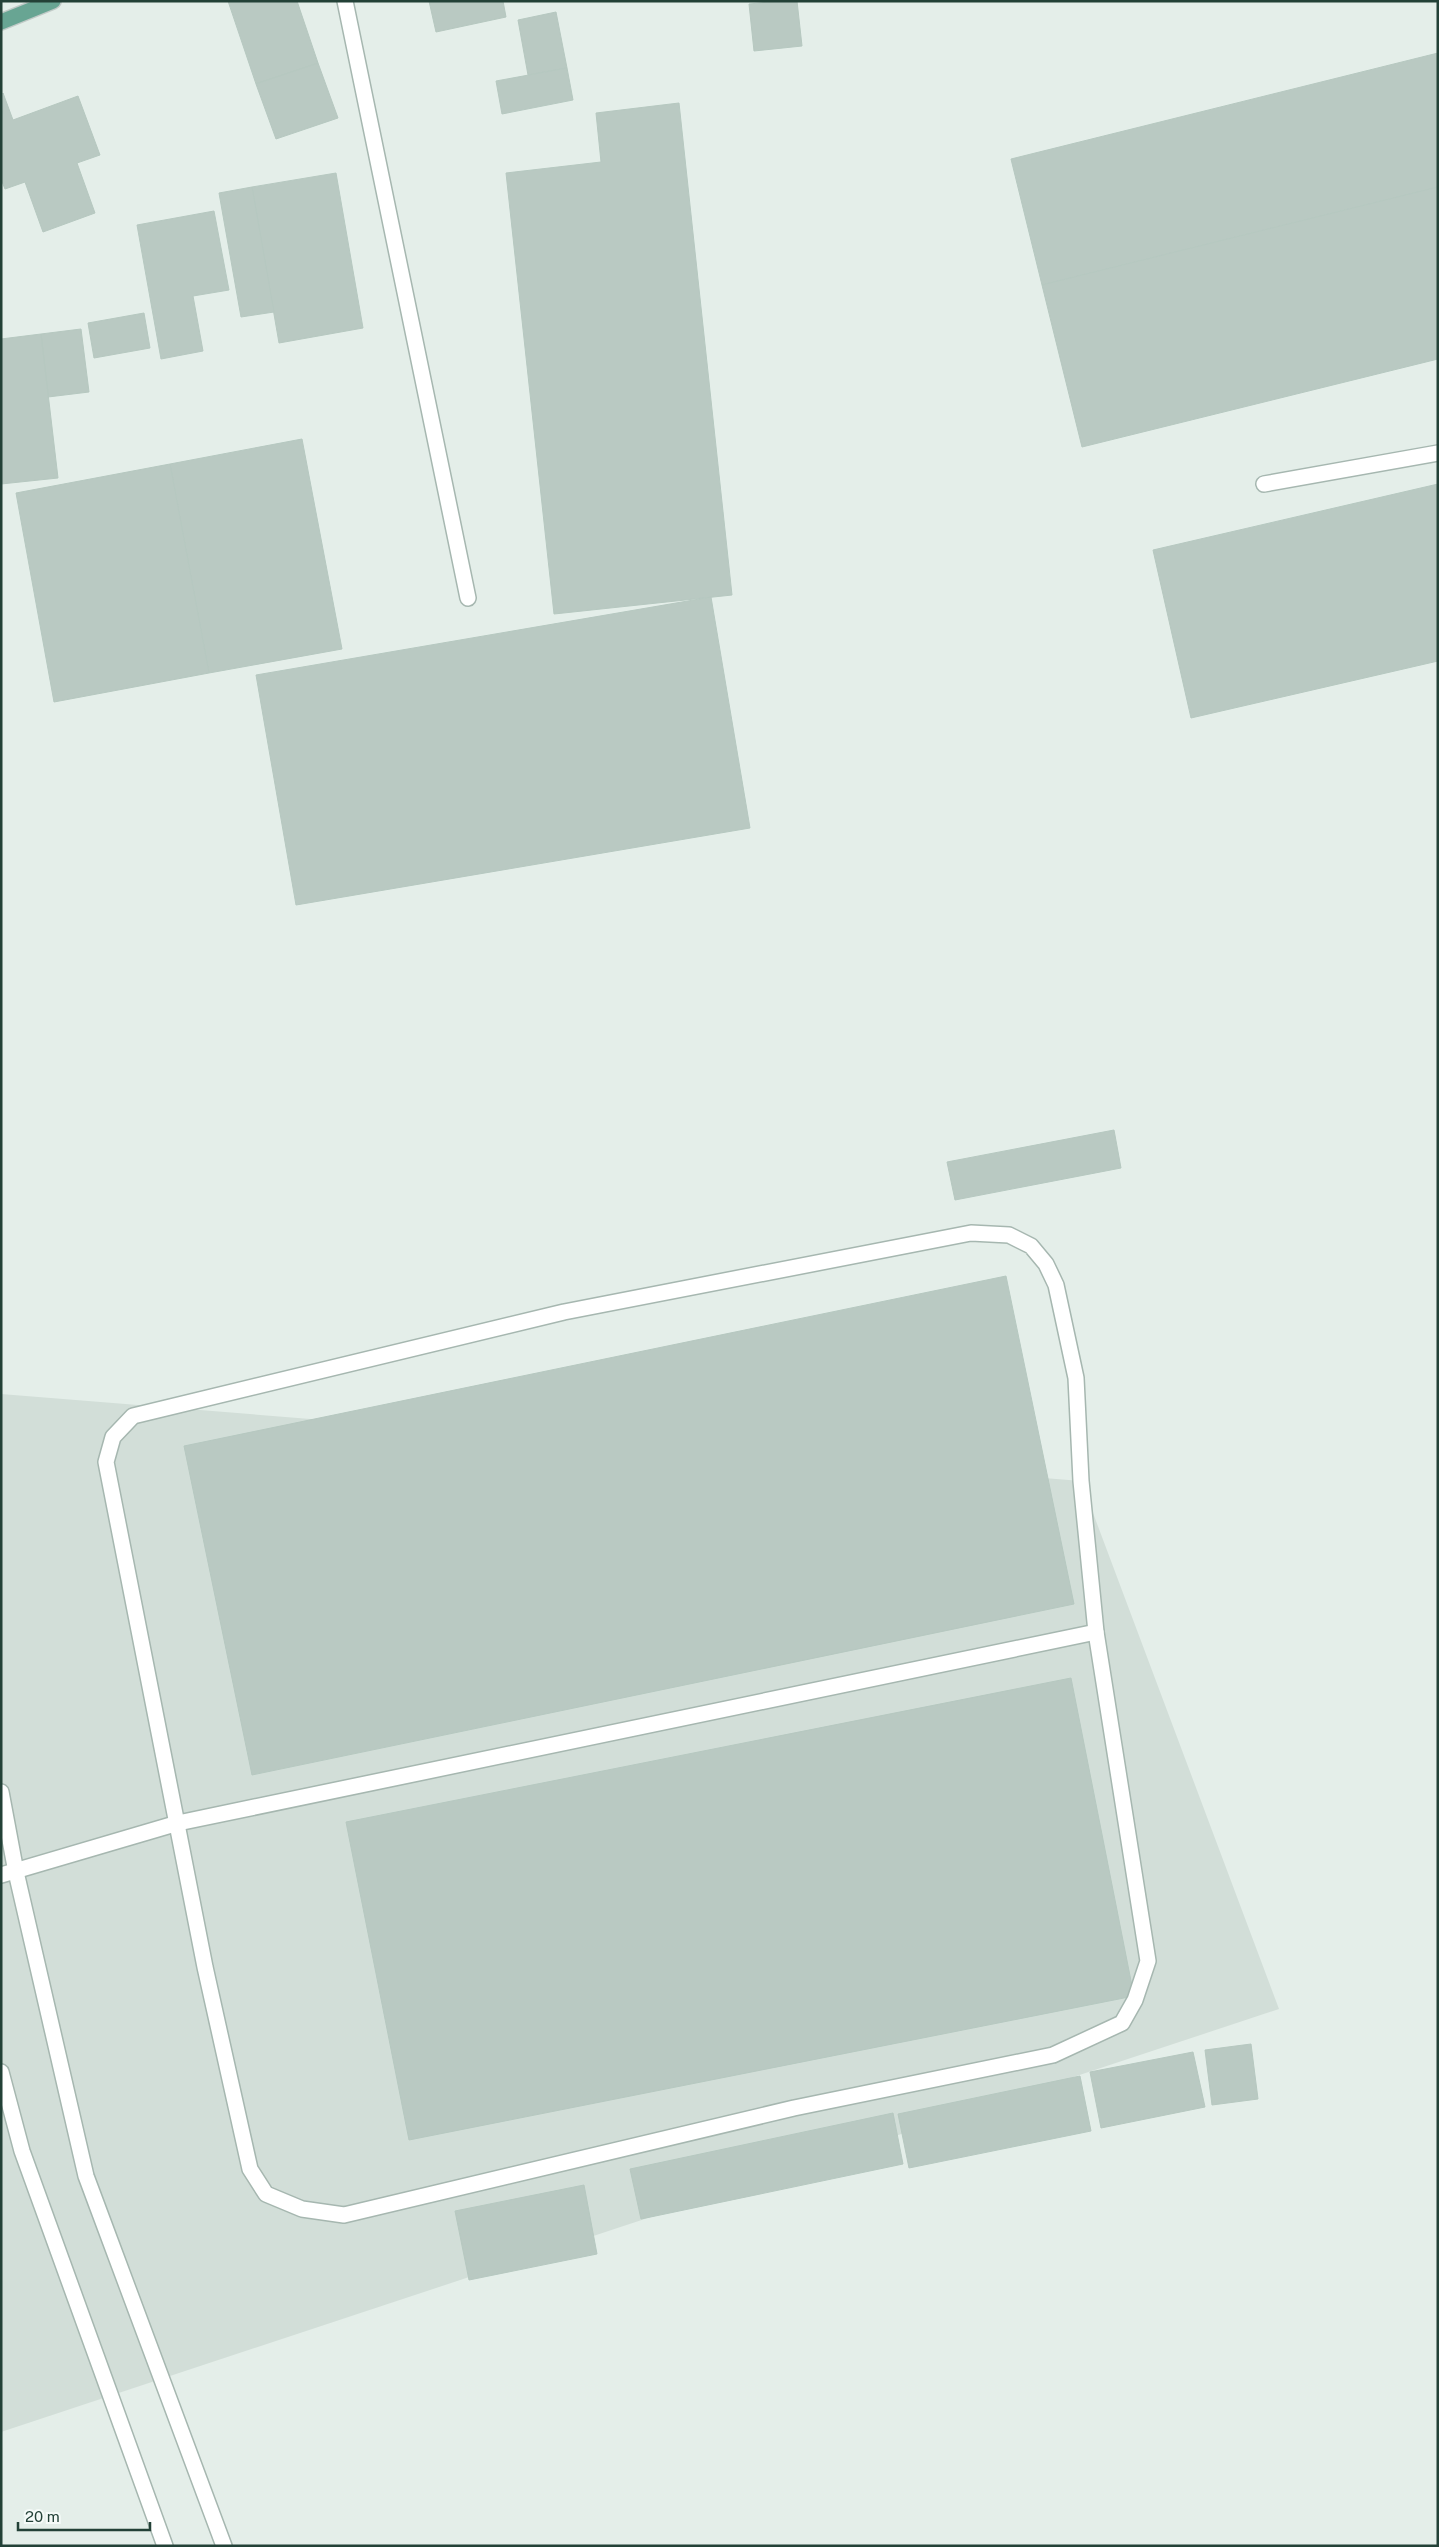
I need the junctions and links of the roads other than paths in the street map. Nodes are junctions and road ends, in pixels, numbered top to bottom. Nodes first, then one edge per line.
1 (54, 1) edge
2 (345, 1) edge
3 (1, 22) edge
4 (1438, 453) edge
5 (1264, 484) dead end
6 (468, 598) dead end
7 (1096, 1632) junction
8 (1, 1792) edge
9 (178, 1823) junction
10 (9, 1874) edge
11 (1, 2072) edge
12 (165, 2546) edge
13 (224, 2546) edge

1 - 3 main road
2 - 6 lane
4 - 5 lane
7 - 9 lane
7 - 9 lane
7 - 9 lane
8 - 10 lane
9 - 10 lane
10 - 13 lane
11 - 12 lane

